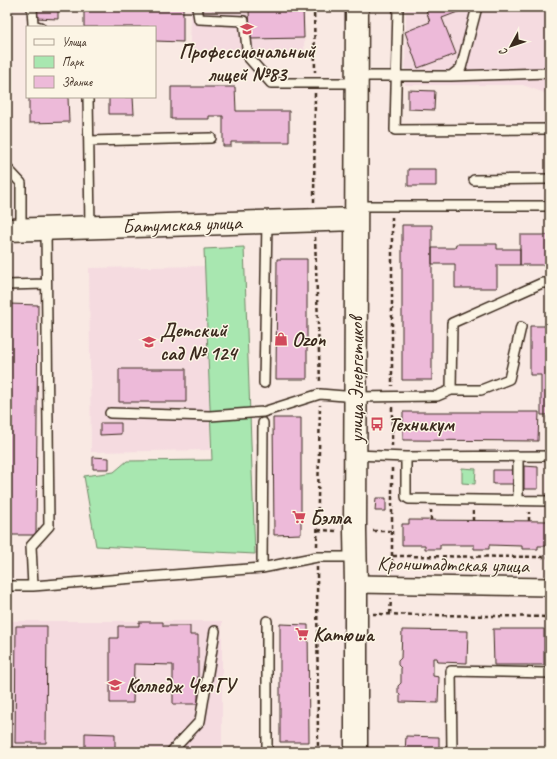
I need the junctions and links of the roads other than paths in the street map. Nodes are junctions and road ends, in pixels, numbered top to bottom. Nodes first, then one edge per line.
1 (32, 7) edge
2 (197, 7) edge
3 (357, 7) edge
4 (398, 7) edge
5 (477, 7) edge
6 (32, 26) edge
7 (550, 74) edge
8 (396, 76) junction
9 (450, 76) junction
10 (357, 80) junction
11 (88, 98) edge
12 (550, 128) edge
13 (211, 138) dead end
14 (88, 141) junction
15 (7, 168) edge
16 (550, 179) edge
17 (474, 180) dead end
18 (550, 206) edge
19 (356, 213) junction
20 (266, 222) junction
21 (90, 227) junction
22 (46, 229) junction
23 (14, 230) edge
24 (46, 284) junction
25 (550, 284) edge
26 (7, 285) edge
27 (521, 327) dead end
28 (264, 383) dead end
29 (452, 390) junction
30 (356, 397) junction
31 (110, 413) dead end
32 (263, 423) dead end
33 (355, 455) junction
34 (518, 456) junction
35 (550, 456) edge
36 (406, 457) junction
37 (518, 500) junction
38 (550, 501) edge
39 (355, 557) junction
40 (262, 568) junction
41 (356, 584) junction
42 (7, 586) edge
43 (33, 586) junction
44 (550, 587) edge
45 (267, 621) dead end
46 (215, 631) dead end
47 (550, 673) edge
48 (171, 752) edge
49 (267, 752) edge
50 (356, 752) edge
51 (452, 752) edge

1 - 6 lane
2 - 10 lane
3 - 10 street, улица Энергетиков
4 - 8 lane
5 - 9 lane
7 - 9 lane
8 - 9 lane
8 - 10 lane
8 - 12 lane
10 - 19 street, улица Энергетиков
11 - 14 lane
13 - 14 lane
14 - 21 lane
15 - 23 lane
16 - 17 lane
18 - 19 lane
19 - 20 street, Батумская улица
19 - 30 street, улица Энергетиков
20 - 21 street, Батумская улица
20 - 28 lane
21 - 22 street, Батумская улица
22 - 23 street, Батумская улица
22 - 24 lane
24 - 26 lane
24 - 43 lane
25 - 29 lane
27 - 29 lane
29 - 30 lane
30 - 31 lane
30 - 33 street, улица Энергетиков
32 - 40 lane
33 - 36 lane
33 - 39 street, улица Энергетиков
34 - 35 lane
34 - 36 lane
34 - 37 lane
36 - 37 lane
37 - 38 lane
39 - 40 lane
39 - 41 street, улица Энергетиков
40 - 43 lane
41 - 44 street, Кронштадтская улица
41 - 50 street, улица Энергетиков
42 - 43 lane
45 - 49 lane
46 - 48 lane
47 - 51 lane

